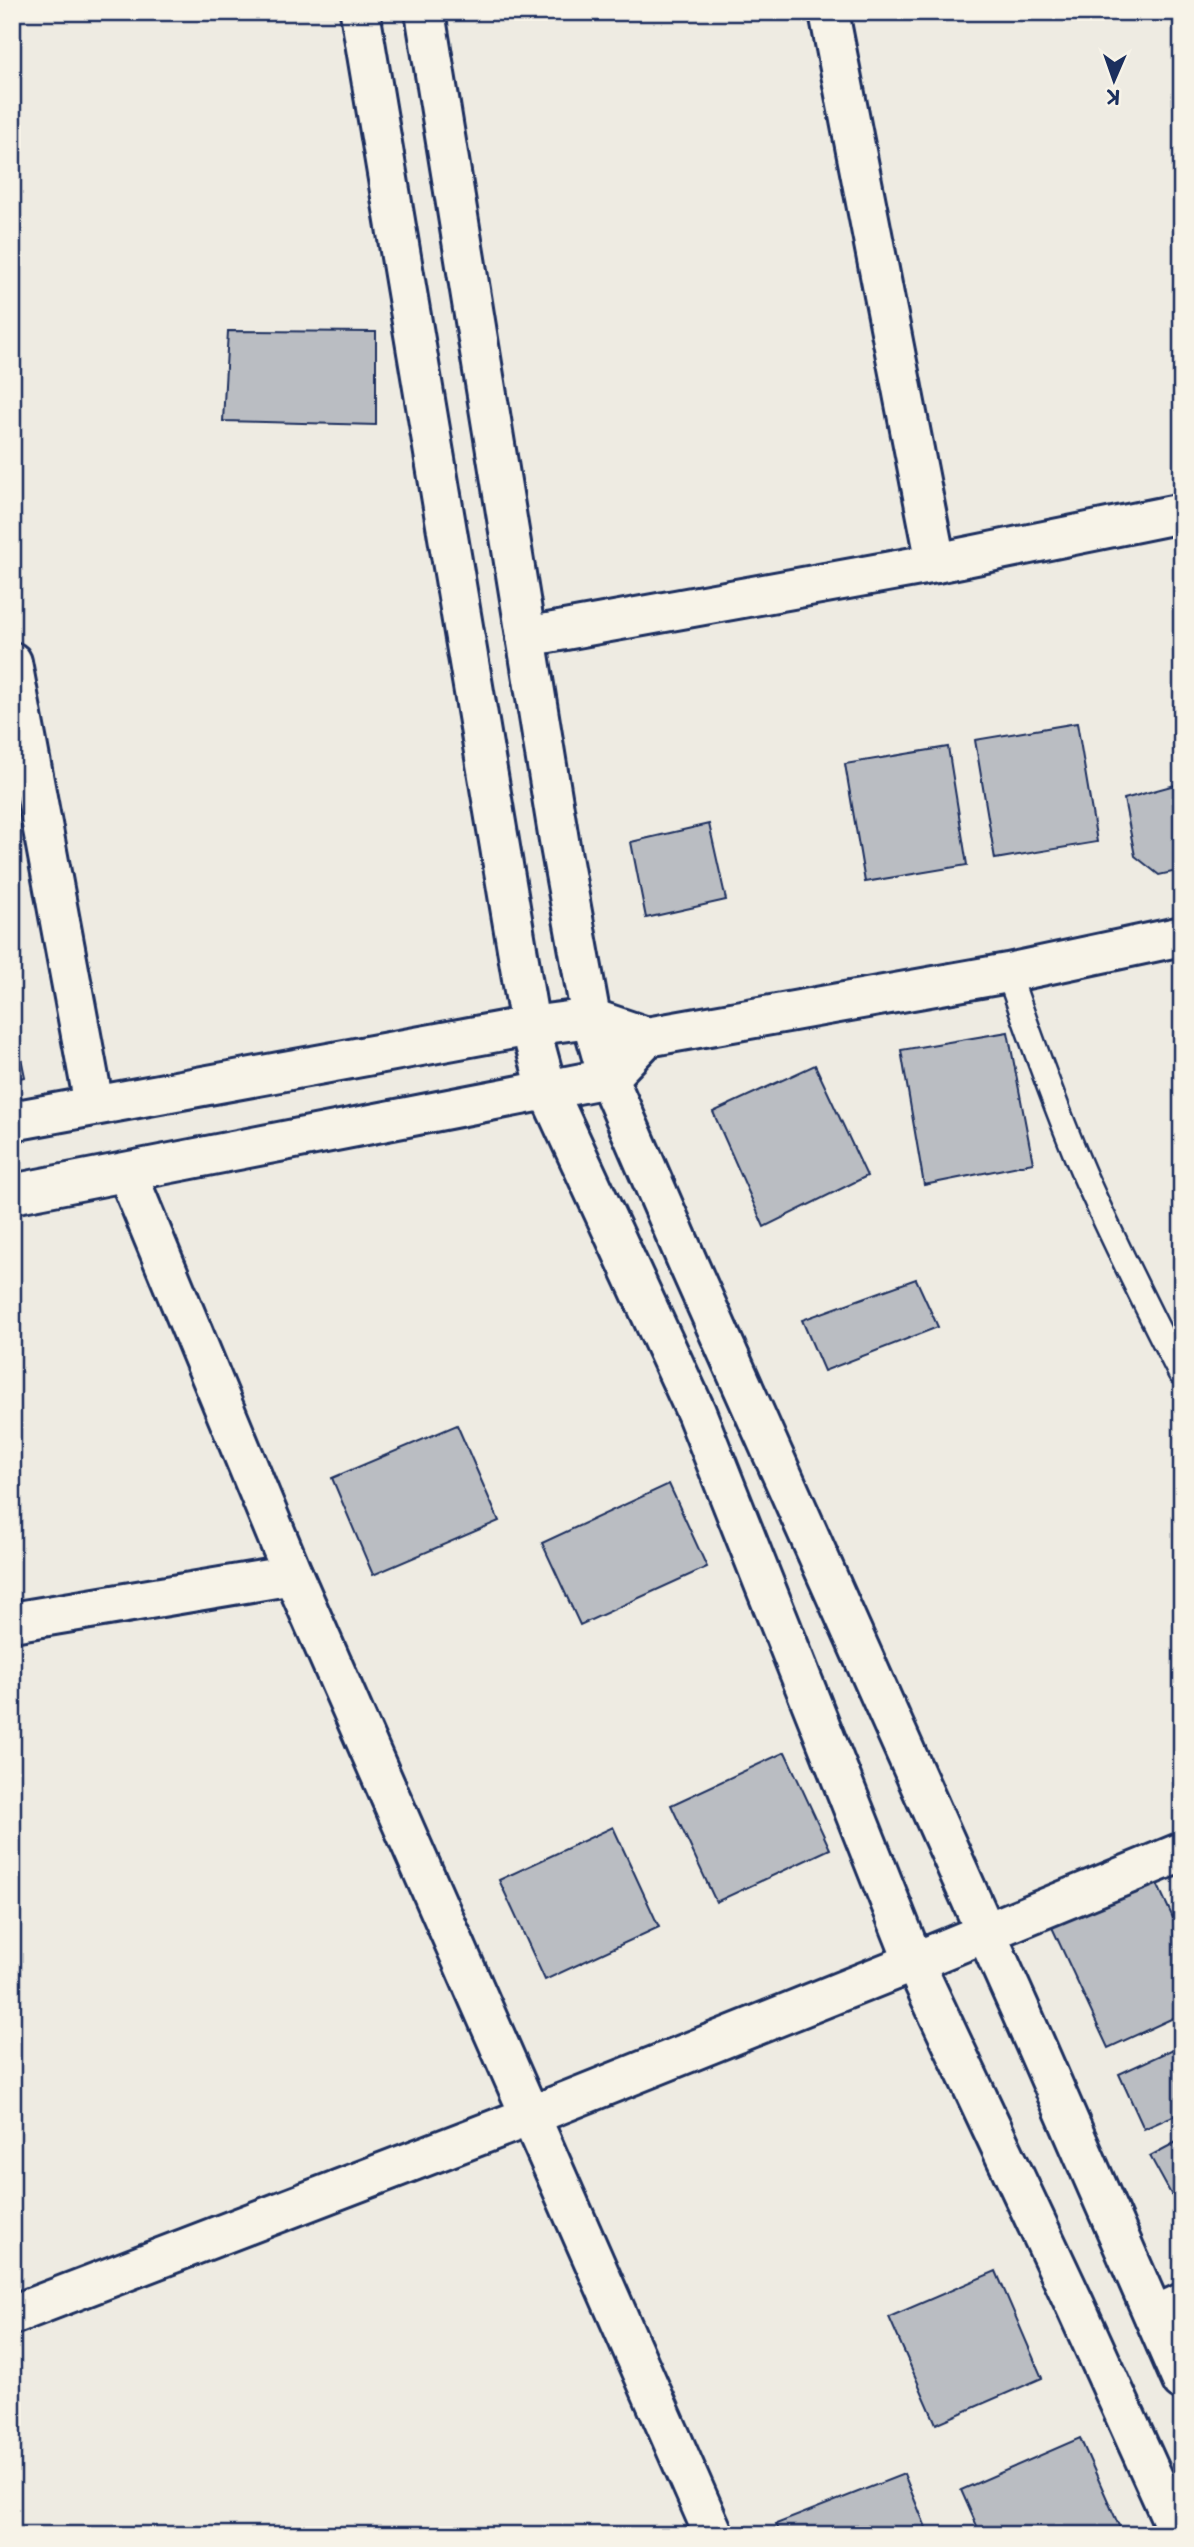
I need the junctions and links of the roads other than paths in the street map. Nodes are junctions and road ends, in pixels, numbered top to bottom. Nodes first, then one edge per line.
1 (360, 12) edge
2 (425, 12) edge
3 (829, 12) edge
4 (1182, 513) edge
5 (936, 563) junction
6 (526, 637) junction
7 (12, 662) edge
8 (16, 715) edge
9 (1182, 936) edge
10 (1008, 973) junction
11 (591, 1018) junction
12 (530, 1026) junction
13 (647, 1037) junction
14 (608, 1078) junction
15 (547, 1089) junction
16 (94, 1105) junction
17 (12, 1121) edge
18 (127, 1173) junction
19 (12, 1194) edge
20 (1180, 1373) edge
21 (293, 1575) junction
22 (12, 1622) edge
23 (1182, 1852) edge
24 (985, 1932) junction
25 (914, 1962) junction
26 (530, 2116) junction
27 (1168, 2309) edge
28 (12, 2315) edge
29 (1182, 2381) edge
30 (714, 2535) edge
31 (1179, 2535) edge

1 - 12 street
2 - 6 street
3 - 5 street
4 - 5 street
5 - 6 street
6 - 11 street
7 - 8 street
8 - 16 street
9 - 10 street
10 - 13 street
10 - 20 lane
11 - 12 street
11 - 13 street
11 - 14 street
12 - 15 street
12 - 16 street
13 - 14 street
14 - 15 street
14 - 24 street
15 - 18 street
15 - 25 street
16 - 17 street
18 - 19 street
18 - 21 street
21 - 22 street
21 - 26 street
23 - 24 street
24 - 25 street
24 - 27 street
25 - 26 street
25 - 31 street
26 - 28 street
26 - 30 street
27 - 29 street

